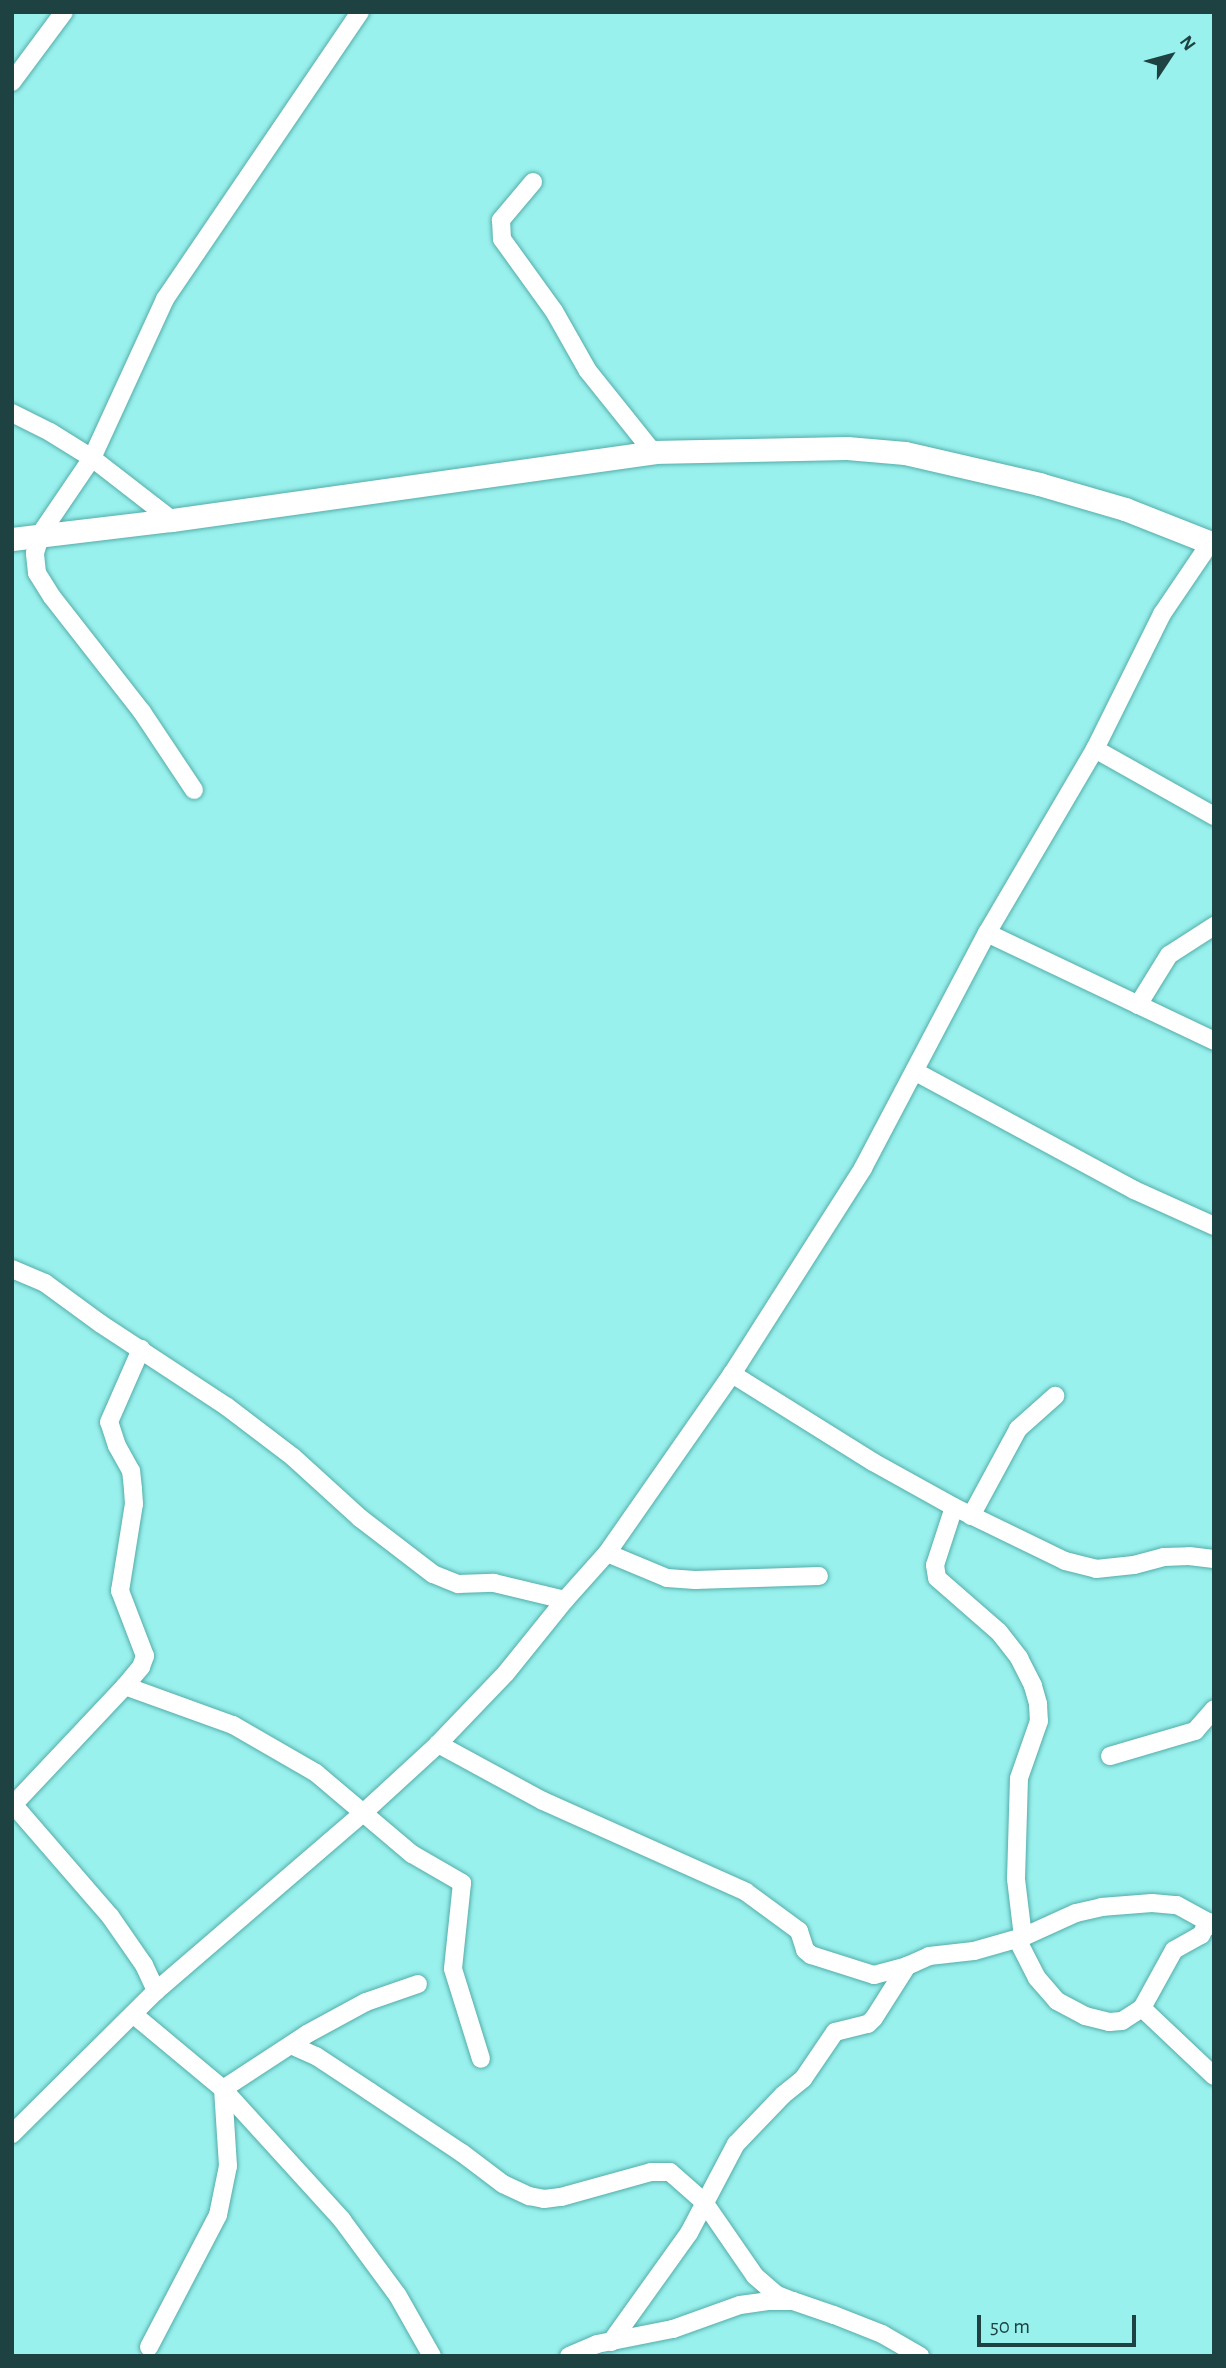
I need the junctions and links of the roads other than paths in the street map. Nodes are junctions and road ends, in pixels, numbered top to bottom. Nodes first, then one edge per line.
1 (64, 12) edge
2 (360, 12) edge
3 (12, 82) edge
4 (533, 182) dead end
5 (12, 414) edge
6 (653, 452) junction
7 (92, 458) junction
8 (172, 520) junction
9 (41, 534) junction
10 (12, 539) edge
11 (1212, 544) edge
12 (1095, 749) junction
13 (194, 790) dead end
14 (1214, 816) edge
15 (1214, 926) edge
16 (987, 933) junction
17 (1138, 1004) junction
18 (1214, 1041) edge
19 (916, 1072) junction
20 (1214, 1226) edge
21 (12, 1269) edge
22 (141, 1349) junction
23 (732, 1374) junction
24 (1055, 1396) dead end
25 (954, 1507) junction
26 (971, 1516) junction
27 (607, 1553) junction
28 (1214, 1559) edge
29 (819, 1576) dead end
30 (565, 1600) junction
31 (125, 1686) junction
32 (1214, 1709) edge
33 (438, 1744) junction
34 (1110, 1756) dead end
35 (13, 1804) edge
36 (362, 1814) junction
37 (1211, 1924) edge
38 (1020, 1938) junction
39 (907, 1966) junction
40 (418, 1984) dead end
41 (156, 1991) junction
42 (1142, 2008) junction
43 (133, 2014) junction
44 (292, 2045) junction
45 (481, 2059) dead end
46 (1214, 2076) edge
47 (223, 2089) junction
48 (12, 2134) edge
49 (704, 2202) junction
50 (793, 2301) junction
51 (611, 2342) junction
52 (149, 2347) dead end
53 (432, 2356) edge
54 (569, 2356) edge
55 (919, 2356) edge

1 - 3 street
2 - 7 street
4 - 6 street
5 - 7 street
6 - 8 street
6 - 11 street
7 - 8 street
7 - 9 street
8 - 9 street
9 - 10 street
9 - 13 street
11 - 12 street
12 - 14 street
12 - 16 street
15 - 17 street
16 - 17 street
16 - 19 street
17 - 18 street
19 - 20 street
19 - 23 street
21 - 22 street
22 - 30 street
22 - 31 street
23 - 25 street
23 - 27 street
24 - 26 street
25 - 26 street
25 - 38 street
26 - 28 street
27 - 29 street
27 - 30 street
30 - 33 street
31 - 35 street
31 - 36 street
32 - 34 street
33 - 36 street
33 - 39 street
35 - 41 street
36 - 41 street
36 - 45 street
37 - 38 street
37 - 42 street
38 - 39 street
38 - 42 street
39 - 49 street
40 - 44 street
41 - 43 street
42 - 46 street
43 - 47 street
43 - 48 street
44 - 47 street
44 - 49 street
47 - 52 street
47 - 53 street
49 - 50 street
49 - 51 street
50 - 51 street
50 - 55 street
51 - 54 street

